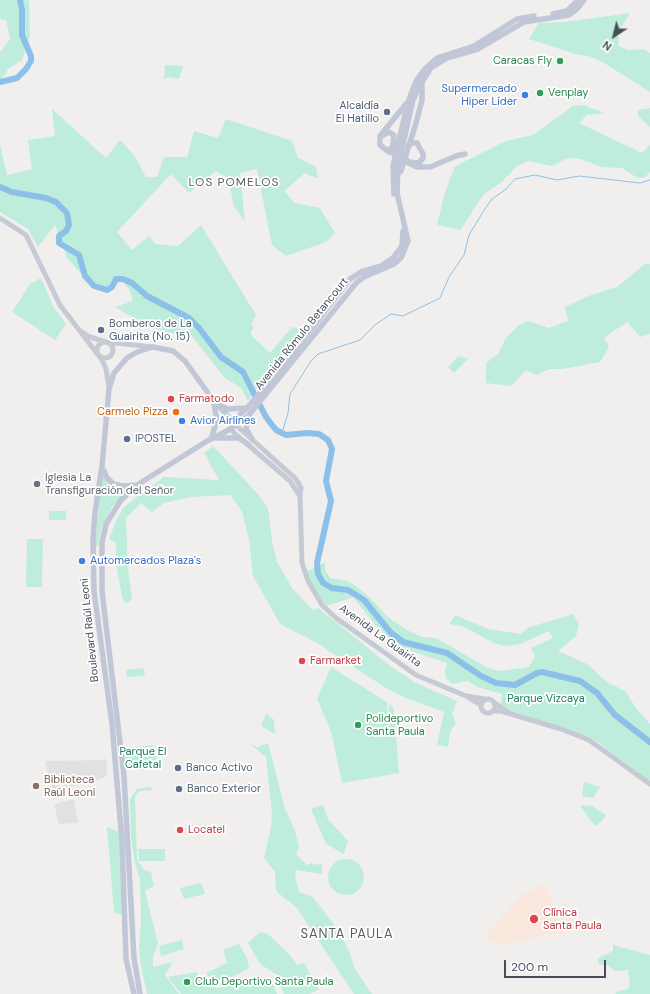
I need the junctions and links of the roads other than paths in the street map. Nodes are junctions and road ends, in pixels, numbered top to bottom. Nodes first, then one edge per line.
1 (578, 0) edge
2 (584, 0) edge
3 (422, 81) junction
4 (408, 102) junction
5 (408, 146) junction
6 (389, 150) junction
7 (466, 154) dead end
8 (406, 161) junction
9 (393, 166) junction
10 (396, 177) junction
11 (0, 218) edge
12 (78, 329) junction
13 (106, 342) junction
14 (153, 346) junction
15 (98, 354) junction
16 (275, 379) junction
17 (109, 389) junction
18 (213, 400) junction
19 (250, 409) junction
20 (248, 416) junction
21 (233, 425) junction
22 (211, 439) junction
23 (252, 439) junction
24 (248, 446) junction
25 (102, 466) junction
26 (138, 485) junction
27 (300, 496) junction
28 (466, 696) junction
29 (485, 699) junction
30 (495, 703) junction
31 (481, 705) junction
32 (494, 711) junction
33 (512, 714) junction
34 (650, 784) edge
35 (134, 994) edge
36 (140, 994) edge

1 - 4 main road, Avenida Rómulo Betancourt
2 - 3 main road, Avenida Rómulo Betancourt
3 - 5 main road
3 - 10 main road, Avenida Rómulo Betancourt
4 - 6 main road
4 - 9 main road, Avenida Rómulo Betancourt
5 - 8 main road
5 - 10 main road
6 - 8 main road, bridge
6 - 9 main road
7 - 8 main road
9 - 16 main road, Avenida Rómulo Betancourt
10 - 16 main road, Avenida Rómulo Betancourt
11 - 12 street
12 - 13 street
12 - 15 street
13 - 14 street
13 - 15 street
13 - 15 street
14 - 17 main road, Boulevard Raúl Leoni
14 - 18 main road
15 - 17 street
16 - 19 main road, Avenida Rómulo Betancourt
17 - 25 main road, Boulevard Raúl Leoni
18 - 19 main road
18 - 21 main road, Avenida La Guairita
18 - 22 main road
19 - 20 main road, Avenida Rómulo Betancourt
19 - 21 main road, Avenida Rómulo Betancourt
20 - 21 main road, Avenida Rómulo Betancourt
20 - 23 main road
21 - 22 main road, Boulevard Raúl Leoni
21 - 23 street, Avenida La Guairita
21 - 24 street, Avenida La Guairita
22 - 24 main road
22 - 26 main road, Boulevard Raúl Leoni
23 - 27 street, Avenida La Guairita
24 - 27 street, Avenida La Guairita
25 - 26 main road
25 - 35 main road, Boulevard Raúl Leoni
26 - 36 main road, Boulevard Raúl Leoni
27 - 28 street, Avenida La Guairita
28 - 29 street, Avenida La Guairita
28 - 31 street, Avenida La Guairita
29 - 30 street, Avenida La Guairita
29 - 31 street
30 - 32 street
30 - 33 street, Avenida La Guairita
31 - 32 street, Avenida La Guairita
32 - 33 street, Avenida La Guairita
33 - 34 street, Avenida La Guairita

